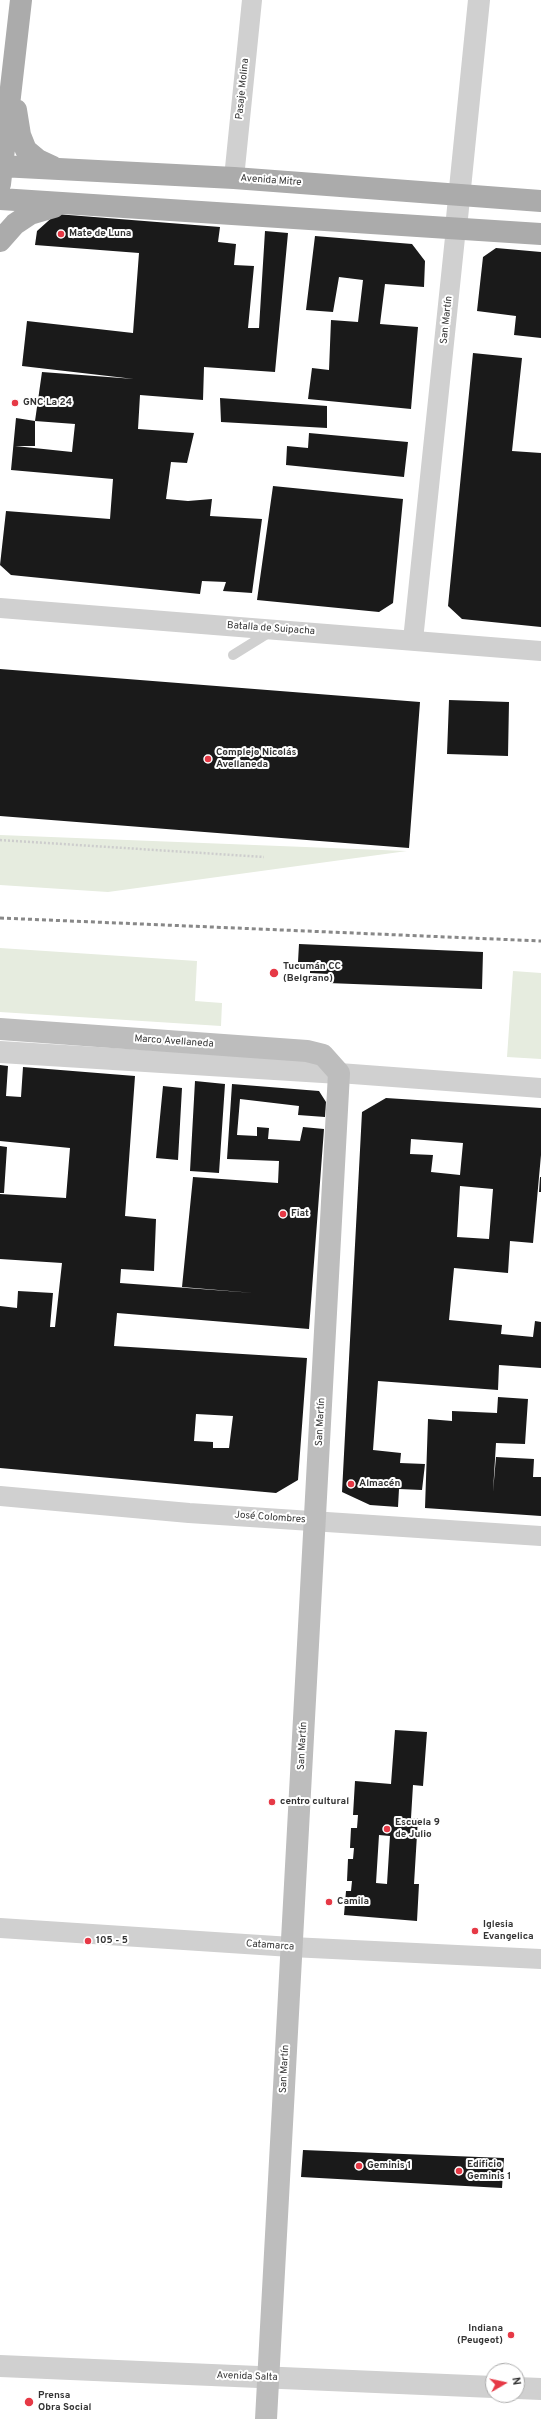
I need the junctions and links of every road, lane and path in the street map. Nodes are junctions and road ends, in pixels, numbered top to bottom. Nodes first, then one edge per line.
1 (21, 0) edge
2 (252, 0) edge
3 (479, 0) edge
4 (13, 77) junction
5 (74, 169) junction
6 (1, 172) edge
7 (234, 178) junction
8 (460, 194) junction
9 (0, 199) edge
10 (541, 201) edge
11 (69, 204) junction
12 (456, 228) junction
13 (541, 234) edge
14 (0, 241) edge
15 (0, 608) edge
16 (274, 630) junction
17 (413, 640) junction
18 (541, 651) edge
19 (233, 655) dead end
20 (0, 840) edge
21 (264, 857) dead end
22 (0, 1029) edge
23 (0, 1052) edge
24 (339, 1073) junction
25 (541, 1088) edge
26 (0, 1496) edge
27 (316, 1521) junction
28 (541, 1536) edge
29 (0, 1928) edge
30 (292, 1947) junction
31 (541, 1959) edge
32 (0, 2366) edge
33 (269, 2378) junction
34 (485, 2387) edge
35 (525, 2389) edge
36 (541, 2390) edge
37 (266, 2419) edge

1 - 4 main road
2 - 7 street, Pasaje Molina
3 - 8 street, San Martín
4 - 5 main road
4 - 6 main road
5 - 6 main road, Avenida Mitre
5 - 7 main road, Avenida Mitre
7 - 8 main road, Avenida Mitre
8 - 10 main road, Avenida Mitre
8 - 12 street, San Martín
9 - 11 main road
11 - 12 main road
11 - 14 main road
12 - 13 main road
12 - 17 street, San Martín
15 - 16 street, Batalla de Suipacha
16 - 17 street, Batalla de Suipacha
16 - 19 lane
17 - 18 street, Batalla de Suipacha
20 - 21 path
22 - 24 main road, Marco Avellaneda
23 - 24 street, Marco Avellaneda
24 - 25 street, Marco Avellaneda
24 - 27 main road, San Martín
26 - 27 street, José Colombres
27 - 28 street, José Colombres
27 - 30 main road, San Martín
29 - 30 street, Catamarca
30 - 31 street, Catamarca
30 - 33 main road, San Martín
32 - 33 street, Avenida Salta
33 - 34 street, Avenida Salta
33 - 37 main road, San Martín
35 - 36 street

